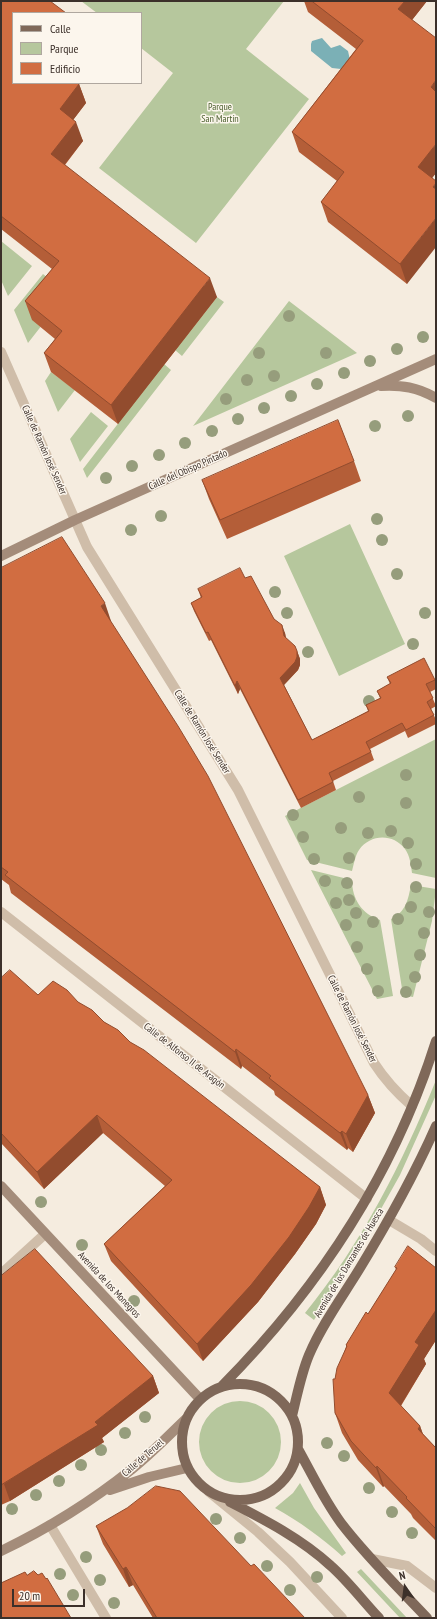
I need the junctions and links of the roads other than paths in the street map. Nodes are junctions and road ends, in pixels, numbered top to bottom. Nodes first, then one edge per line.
1 (1, 352) edge
2 (436, 359) edge
3 (377, 386) junction
4 (436, 398) edge
5 (75, 520) junction
6 (1, 556) edge
7 (1, 912) edge
8 (436, 1041) edge
9 (412, 1106) junction
10 (436, 1126) edge
11 (1, 1186) edge
12 (367, 1199) junction
13 (389, 1220) junction
14 (46, 1234) junction
15 (436, 1251) edge
16 (1, 1274) edge
17 (222, 1386) junction
18 (200, 1399) junction
19 (292, 1416) junction
20 (186, 1419) junction
21 (298, 1449) junction
22 (187, 1468) junction
23 (209, 1492) junction
24 (99, 1494) junction
25 (224, 1499) junction
26 (50, 1525) junction
27 (1, 1551) edge
28 (372, 1559) junction
29 (436, 1588) edge
30 (106, 1618) edge
31 (342, 1618) edge
32 (379, 1618) edge
33 (427, 1618) edge

1 - 5 street, Calle de Ramón José Sender
2 - 3 street, Calle del Obispo Pintado
3 - 4 street, Calle del Obispo Pintado
3 - 5 street, Calle del Obispo Pintado
5 - 6 street, Calle del Obispo Pintado
5 - 9 street, Calle de Ramón José Sender
7 - 12 street, Calle de Alfonso II de Aragón
8 - 9 main road, Avenida de los Danzantes de Huesca
9 - 12 main road, Avenida de los Danzantes de Huesca
10 - 13 main road, Avenida de los Danzantes de Huesca
11 - 14 street, Avenida de los Monegros
12 - 17 main road, Avenida de los Danzantes de Huesca
13 - 15 street
13 - 19 main road, Avenida de los Danzantes de Huesca
14 - 16 street
14 - 18 street, Avenida de los Monegros
17 - 18 main road
17 - 19 main road
18 - 20 main road
19 - 21 main road
20 - 22 main road
20 - 24 street, Calle de Teruel
21 - 25 main road
21 - 28 main road
22 - 23 main road
22 - 24 street, Calle de Teruel
23 - 25 main road
23 - 31 street
24 - 26 street, Calle de Teruel
25 - 32 main road
26 - 27 street, Calle de Teruel
26 - 30 street
28 - 29 street
28 - 33 main road

